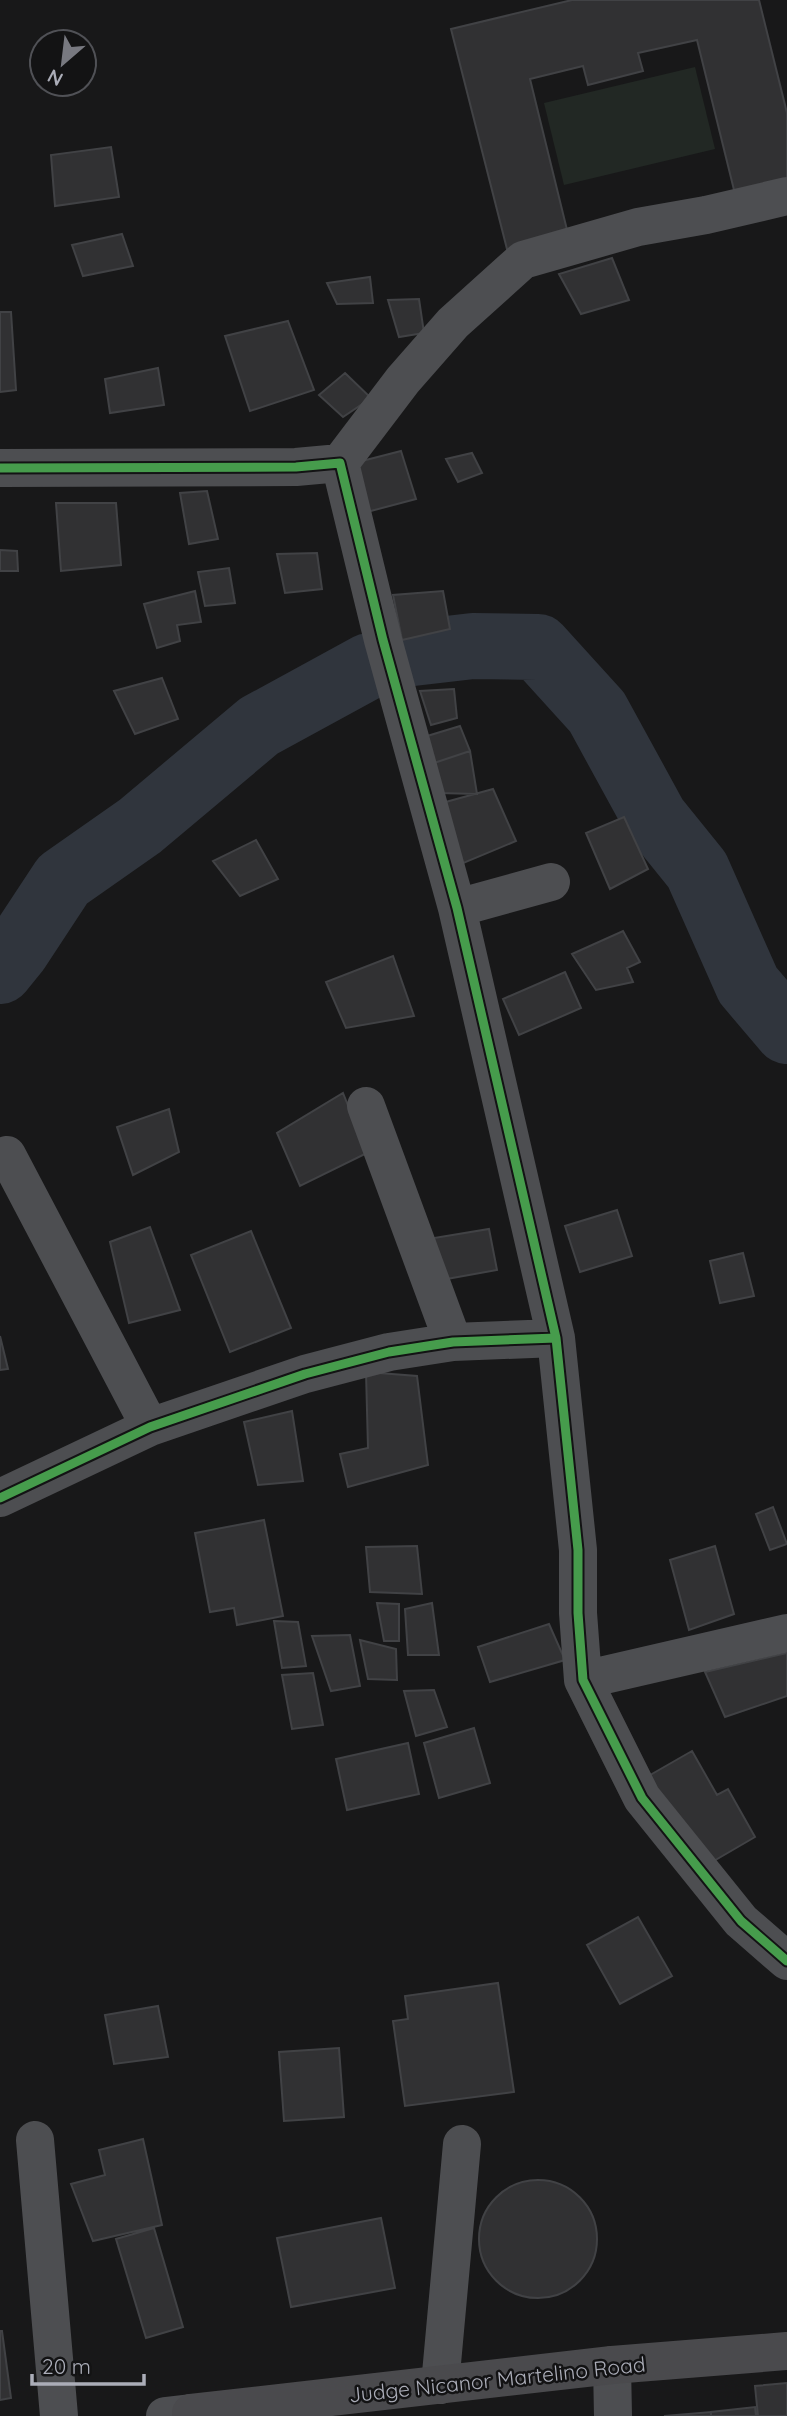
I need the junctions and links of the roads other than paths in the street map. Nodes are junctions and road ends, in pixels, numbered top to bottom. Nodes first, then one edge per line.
1 (787, 196) edge
2 (340, 463) junction
3 (0, 468) edge
4 (551, 882) dead end
5 (457, 908) junction
6 (366, 1106) dead end
7 (6, 1155) dead end
8 (556, 1338) junction
9 (453, 1342) junction
10 (150, 1427) junction
11 (0, 1497) edge
12 (787, 1633) edge
13 (583, 1680) junction
14 (787, 1961) edge
15 (35, 2140) dead end
16 (462, 2144) dead end
17 (787, 2351) edge
18 (612, 2365) junction
19 (440, 2385) junction
20 (183, 2415) edge
21 (59, 2416) edge
22 (612, 2416) edge

1 - 2 street
2 - 3 street
2 - 5 street
4 - 5 street
5 - 8 street
6 - 9 street
7 - 10 street
8 - 9 street
8 - 13 street
9 - 10 street
10 - 11 street
12 - 13 street
13 - 14 street
15 - 21 street
16 - 19 street
17 - 18 main road, Judge Nicanor Martelino Road
18 - 19 main road, Judge Nicanor Martelino Road
18 - 22 street
19 - 20 main road, Judge Nicanor Martelino Road

